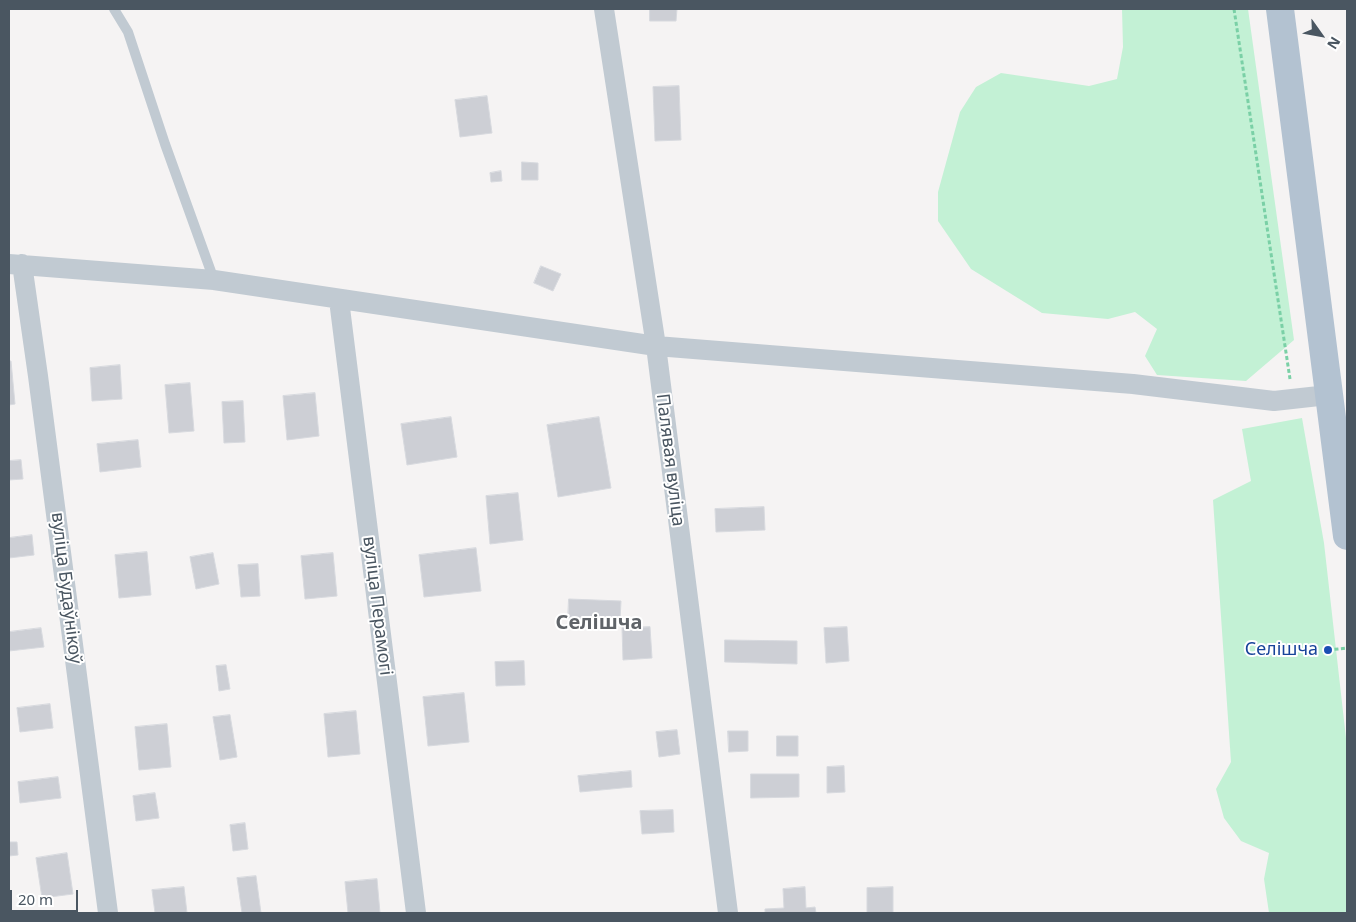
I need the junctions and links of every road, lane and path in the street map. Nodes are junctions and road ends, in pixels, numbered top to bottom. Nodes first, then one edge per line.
1 (114, 9) edge
2 (604, 9) edge
3 (1234, 9) edge
4 (1280, 9) edge
5 (15, 264) edge
6 (214, 280) junction
7 (338, 300) junction
8 (656, 346) junction
9 (1328, 395) junction
10 (1294, 399) junction
11 (1347, 536) edge
12 (1347, 648) edge
13 (1328, 650) dead end
14 (108, 913) edge
15 (416, 913) edge
16 (728, 913) edge

1 - 6 lane
2 - 8 street, Палявая вуліца
3 - 10 path
4 - 9 main road
5 - 6 street
5 - 14 street, вуліца Будаўнікоў
6 - 7 street
7 - 8 street
7 - 15 street, вуліца Перамогі
8 - 10 street
8 - 16 street, Палявая вуліца
9 - 10 street
9 - 11 main road
12 - 13 path

